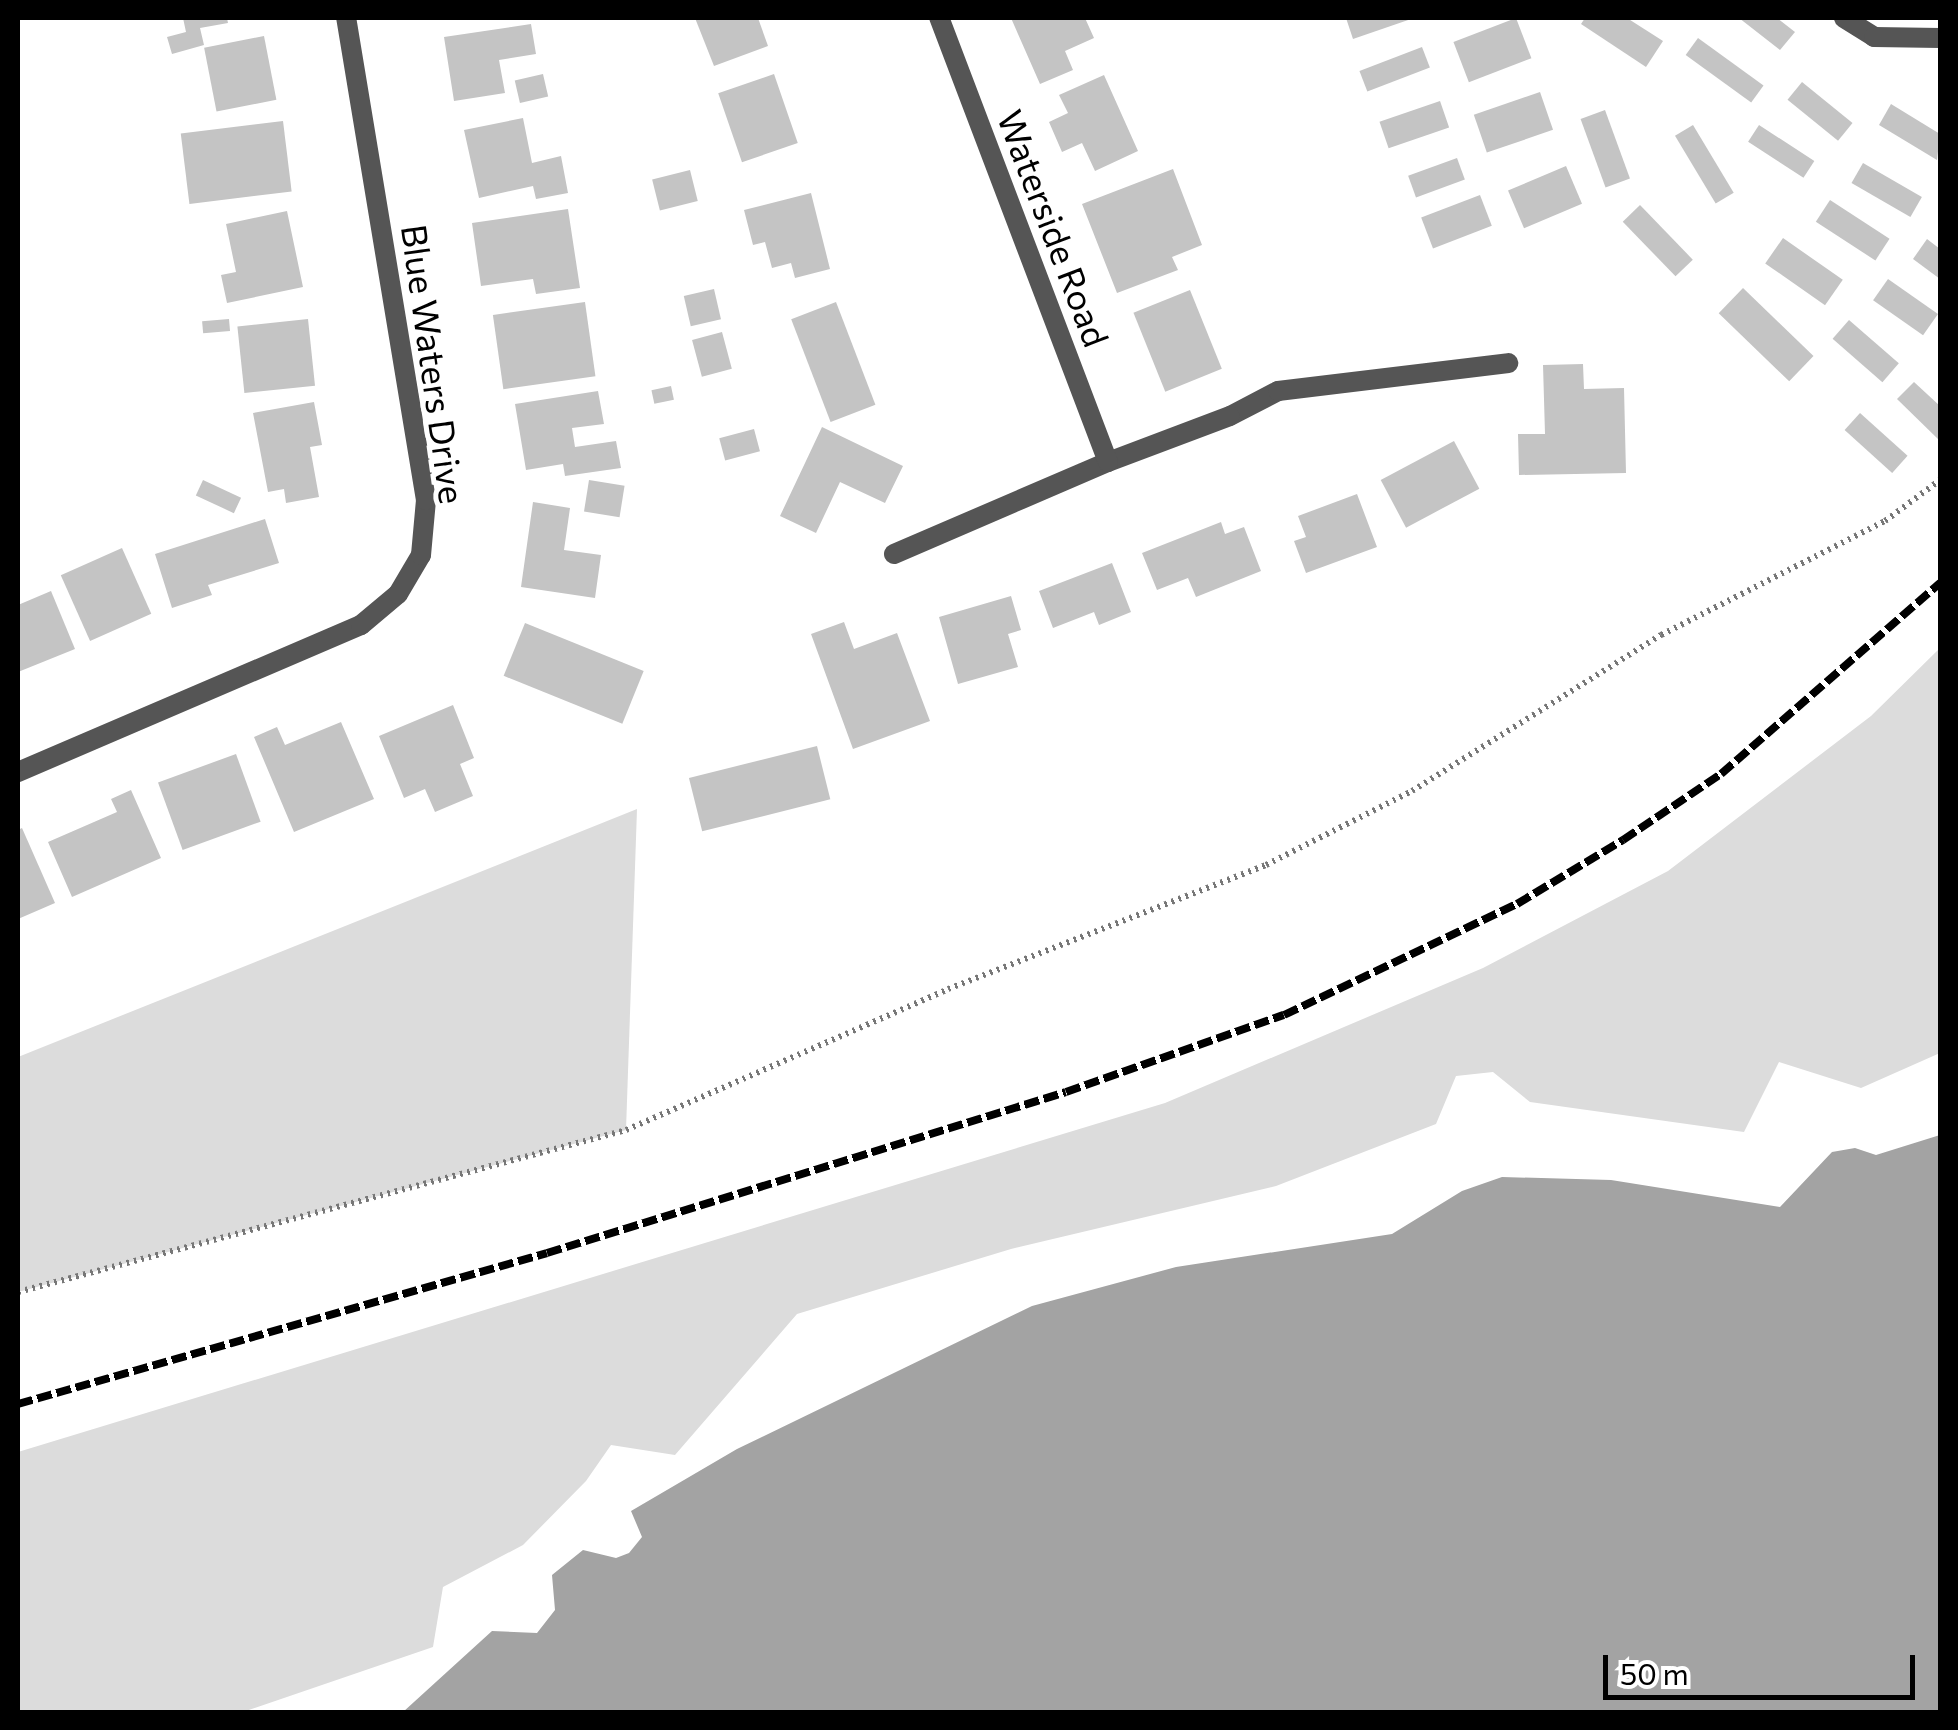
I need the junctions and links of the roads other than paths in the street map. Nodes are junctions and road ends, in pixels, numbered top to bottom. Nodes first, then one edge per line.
1 (346, 18) edge
2 (938, 18) edge
3 (1844, 18) edge
4 (1940, 38) edge
5 (1508, 364) dead end
6 (1108, 462) junction
7 (894, 554) dead end
8 (18, 772) edge

1 - 8 street, Blue Waters Drive
2 - 6 street, Waterside Road
3 - 4 street
5 - 6 street
6 - 7 street

